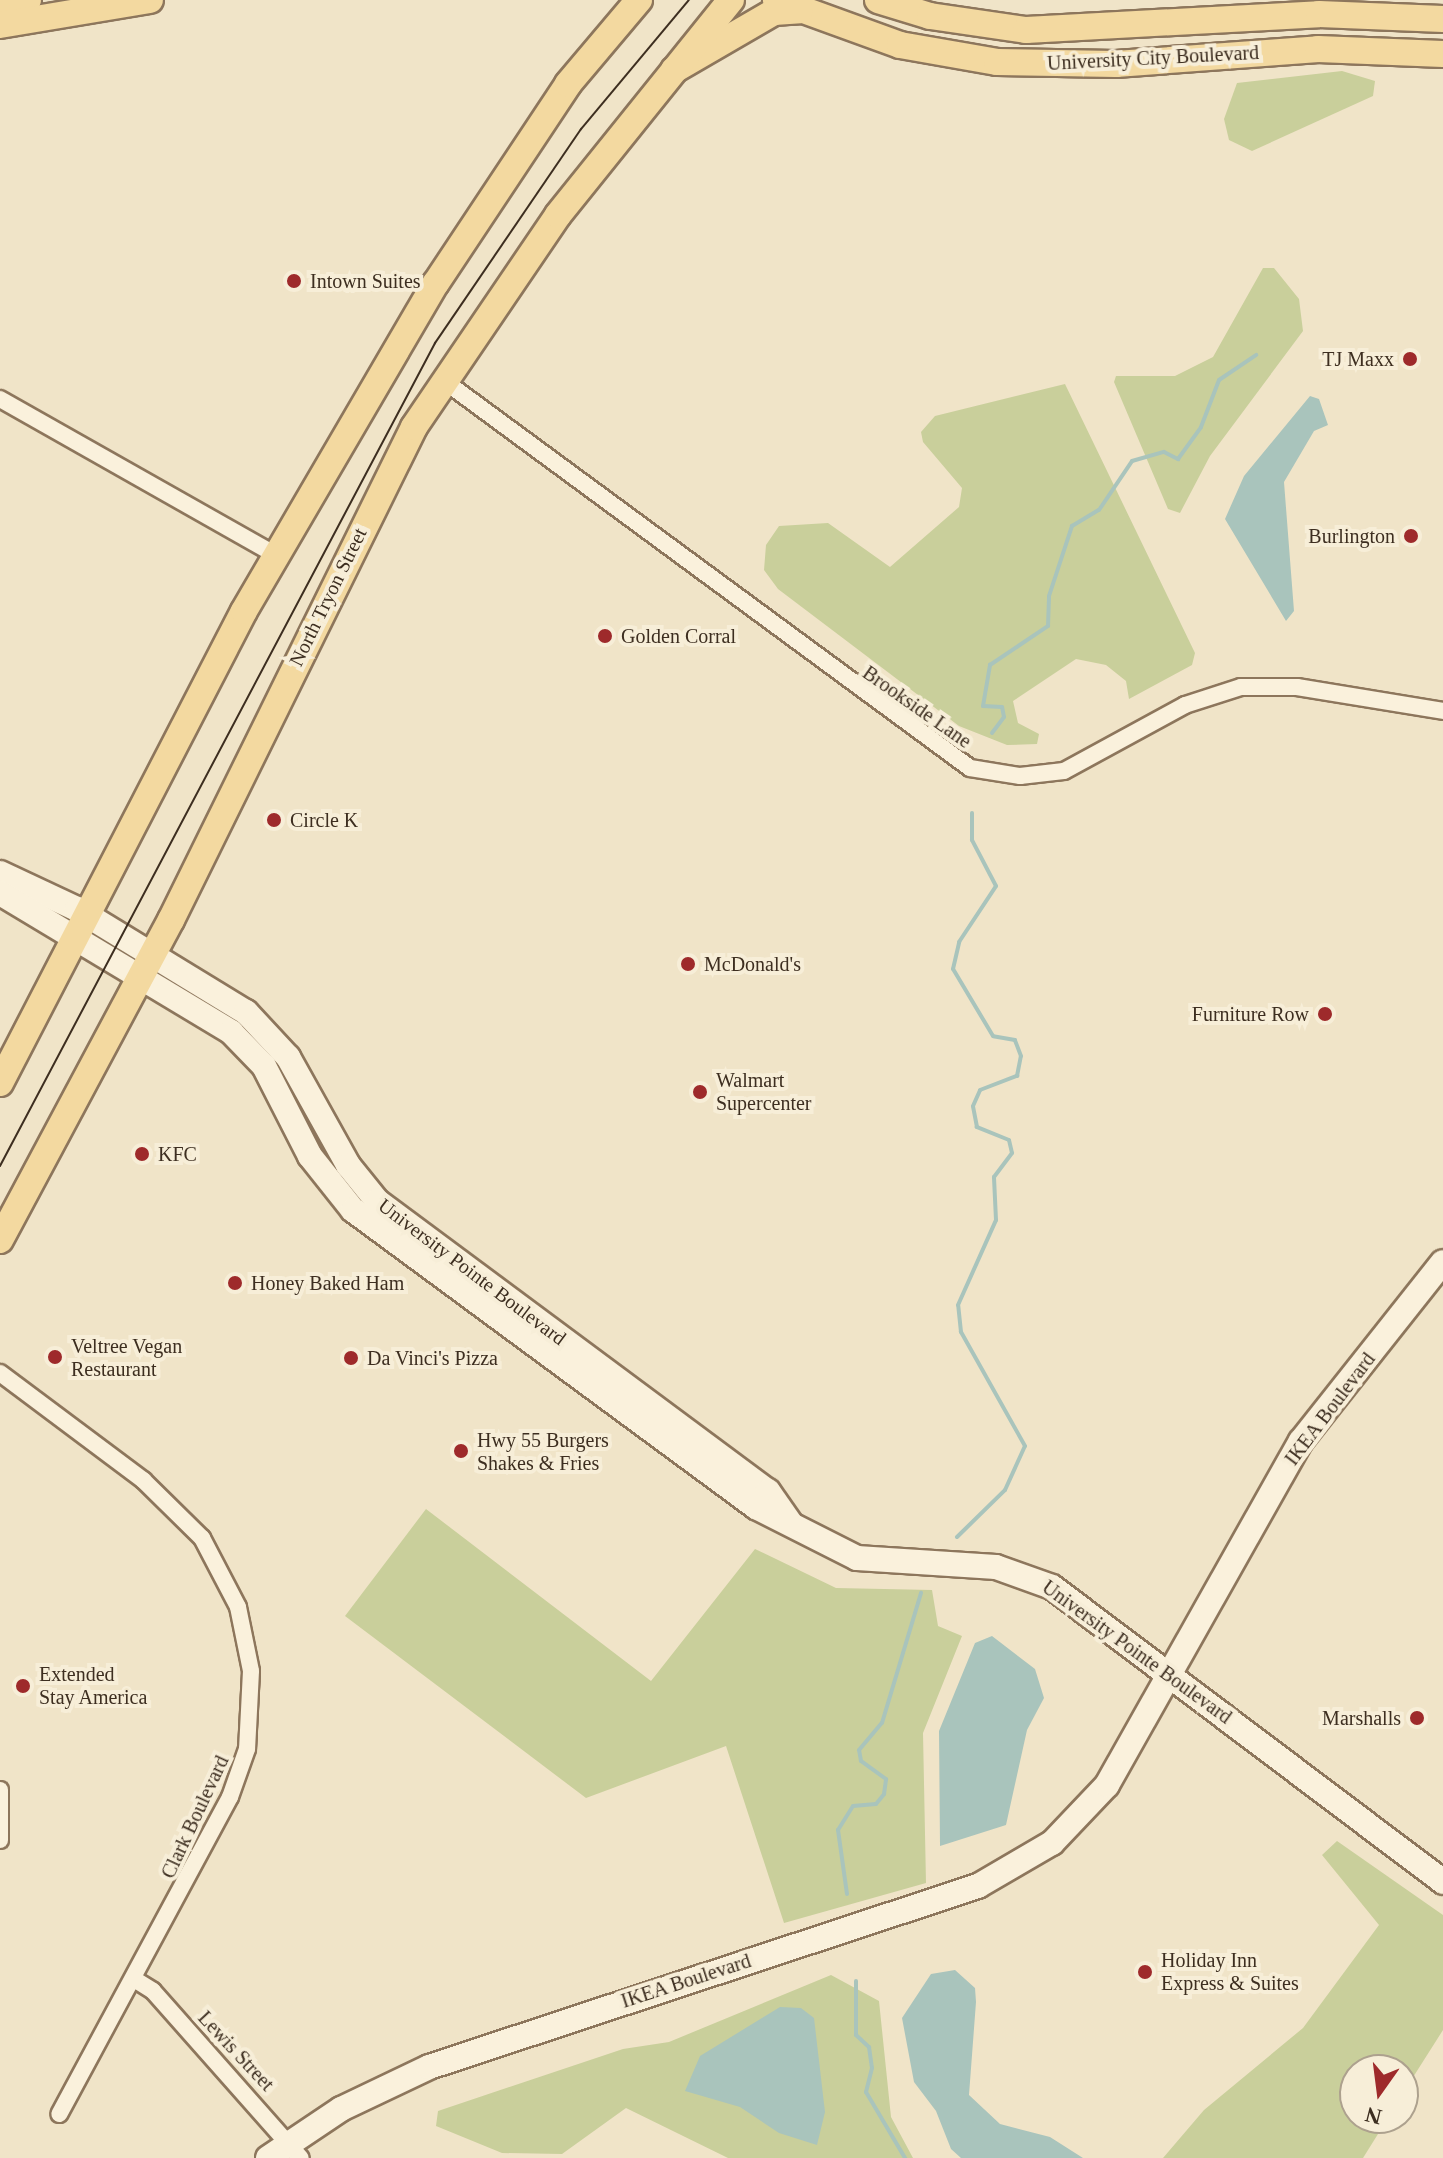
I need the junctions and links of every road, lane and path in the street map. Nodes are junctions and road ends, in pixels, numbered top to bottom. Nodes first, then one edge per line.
1 (28, 0) edge
2 (150, 0) edge
3 (621, 0) edge
4 (639, 0) edge
5 (731, 0) edge
6 (884, 2) edge
7 (788, 5) edge
8 (69, 7) edge
9 (0, 8) edge
10 (1415, 8) edge
11 (1443, 19) edge
12 (0, 25) edge
13 (611, 31) junction
14 (1443, 54) edge
15 (664, 80) junction
16 (443, 380) junction
17 (0, 399) edge
18 (276, 555) junction
19 (1443, 711) edge
20 (0, 873) edge
21 (0, 893) edge
22 (84, 913) junction
23 (71, 937) junction
24 (145, 966) junction
25 (0, 1083) edge
26 (0, 1240) edge
27 (1443, 1262) edge
28 (0, 1373) edge
29 (1170, 1674) junction
30 (0, 1790) edge
31 (0, 1840) edge
32 (1443, 1882) edge
33 (134, 1979) junction
34 (59, 2114) dead end
35 (295, 2153) edge
36 (268, 2158) edge

1 - 9 main road
2 - 8 main road
3 - 13 main road
4 - 13 main road
5 - 15 main road, North Tryon Street
6 - 10 main road, University City Boulevard
7 - 14 main road, University City Boulevard
7 - 15 main road
8 - 12 main road
10 - 11 main road, University City Boulevard
13 - 18 main road
15 - 16 main road, North Tryon Street
16 - 19 street, Brookside Lane
16 - 24 main road, North Tryon Street
17 - 18 street
18 - 22 main road
20 - 22 street, University Pointe Boulevard
21 - 23 street, University Pointe Boulevard
22 - 23 main road
22 - 24 street, University Pointe Boulevard
23 - 24 street, University Pointe Boulevard
23 - 25 main road
24 - 26 main road, North Tryon Street
24 - 29 street, University Pointe Boulevard
27 - 29 street, IKEA Boulevard
28 - 33 street, Clark Boulevard
29 - 32 street, University Pointe Boulevard
29 - 35 street, IKEA Boulevard
30 - 31 street
33 - 34 street, Clark Boulevard
33 - 35 street, Lewis Street
35 - 36 street, IKEA Boulevard

